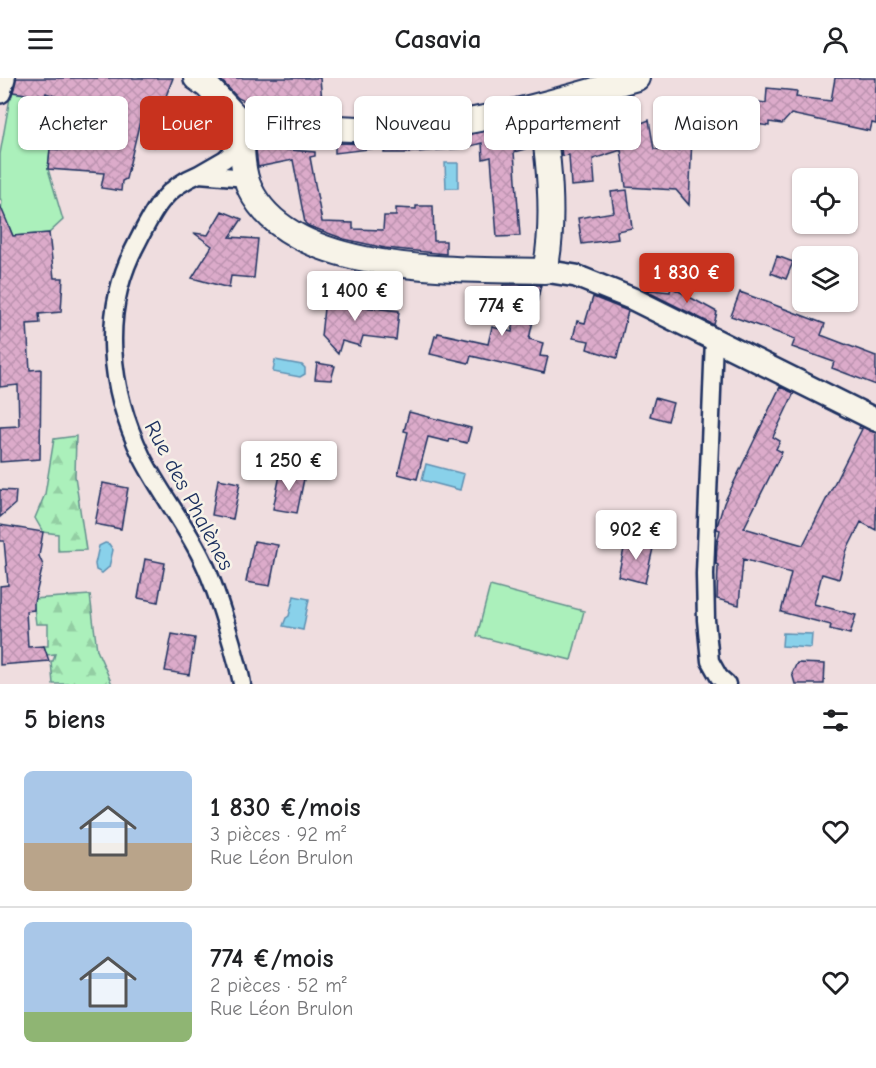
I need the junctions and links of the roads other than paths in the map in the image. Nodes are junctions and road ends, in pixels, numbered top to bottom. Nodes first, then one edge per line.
1 (4, 78) edge
2 (195, 78) edge
3 (637, 78) edge
4 (0, 92) edge
5 (572, 96) edge
6 (484, 117) edge
7 (241, 132) junction
8 (546, 150) edge
9 (199, 174) junction
10 (247, 178) junction
11 (545, 271) junction
12 (714, 339) junction
13 (876, 420) edge
14 (242, 684) edge
15 (727, 684) edge

1 - 4 street
2 - 7 main road
3 - 5 main road
6 - 7 main road
7 - 9 street, Rue des Phalènes
7 - 10 main road
8 - 11 main road
9 - 10 street
9 - 14 street, Rue des Phalènes
10 - 11 main road
11 - 12 street
12 - 13 street
12 - 15 street

